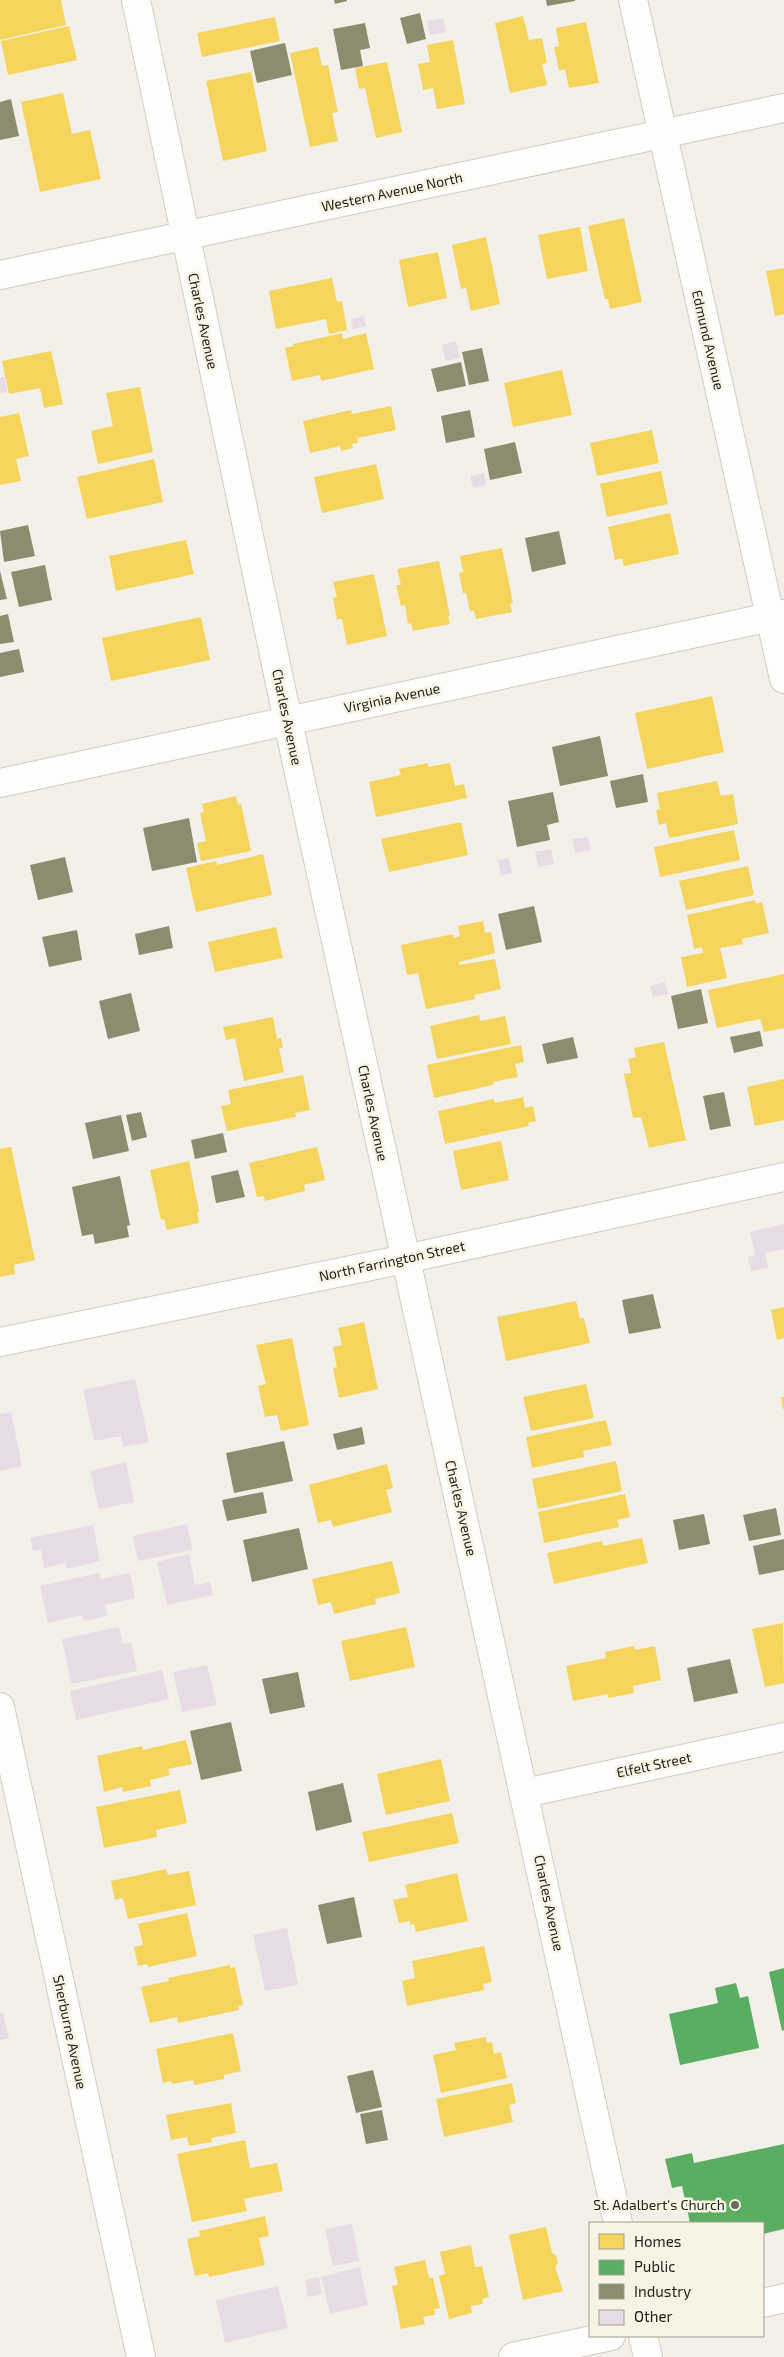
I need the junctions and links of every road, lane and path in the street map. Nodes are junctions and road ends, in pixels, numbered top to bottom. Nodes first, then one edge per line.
1 (136, 0) edge
2 (633, 0) edge
3 (784, 108) edge
4 (662, 134) junction
5 (186, 236) junction
6 (0, 276) edge
7 (777, 615) edge
8 (784, 679) edge
9 (288, 721) junction
10 (0, 784) edge
11 (784, 1177) edge
12 (405, 1259) junction
13 (0, 1342) edge
14 (0, 1707) edge
15 (784, 1737) edge
16 (525, 1793) junction
17 (618, 2222) edge
18 (784, 2298) edge
19 (764, 2303) edge
20 (607, 2337) edge
21 (643, 2337) edge
22 (141, 2357) edge
23 (513, 2357) edge
24 (648, 2357) edge

1 - 5 street, Charles Avenue
2 - 4 street, Edmund Avenue
3 - 4 street, Western Avenue North
4 - 5 street, Western Avenue North
4 - 7 street, Edmund Avenue
5 - 6 street, Western Avenue North
5 - 9 street, Charles Avenue
7 - 8 street, Edmund Avenue
7 - 9 street, Virginia Avenue
9 - 10 street, Virginia Avenue
9 - 12 street, Charles Avenue
11 - 12 street, North Farrington Street
12 - 13 street, North Farrington Street
12 - 16 street, Charles Avenue
14 - 22 street, Sherburne Avenue
15 - 16 street, Elfelt Street
16 - 17 street, Charles Avenue
18 - 19 street
20 - 23 street
21 - 24 street

